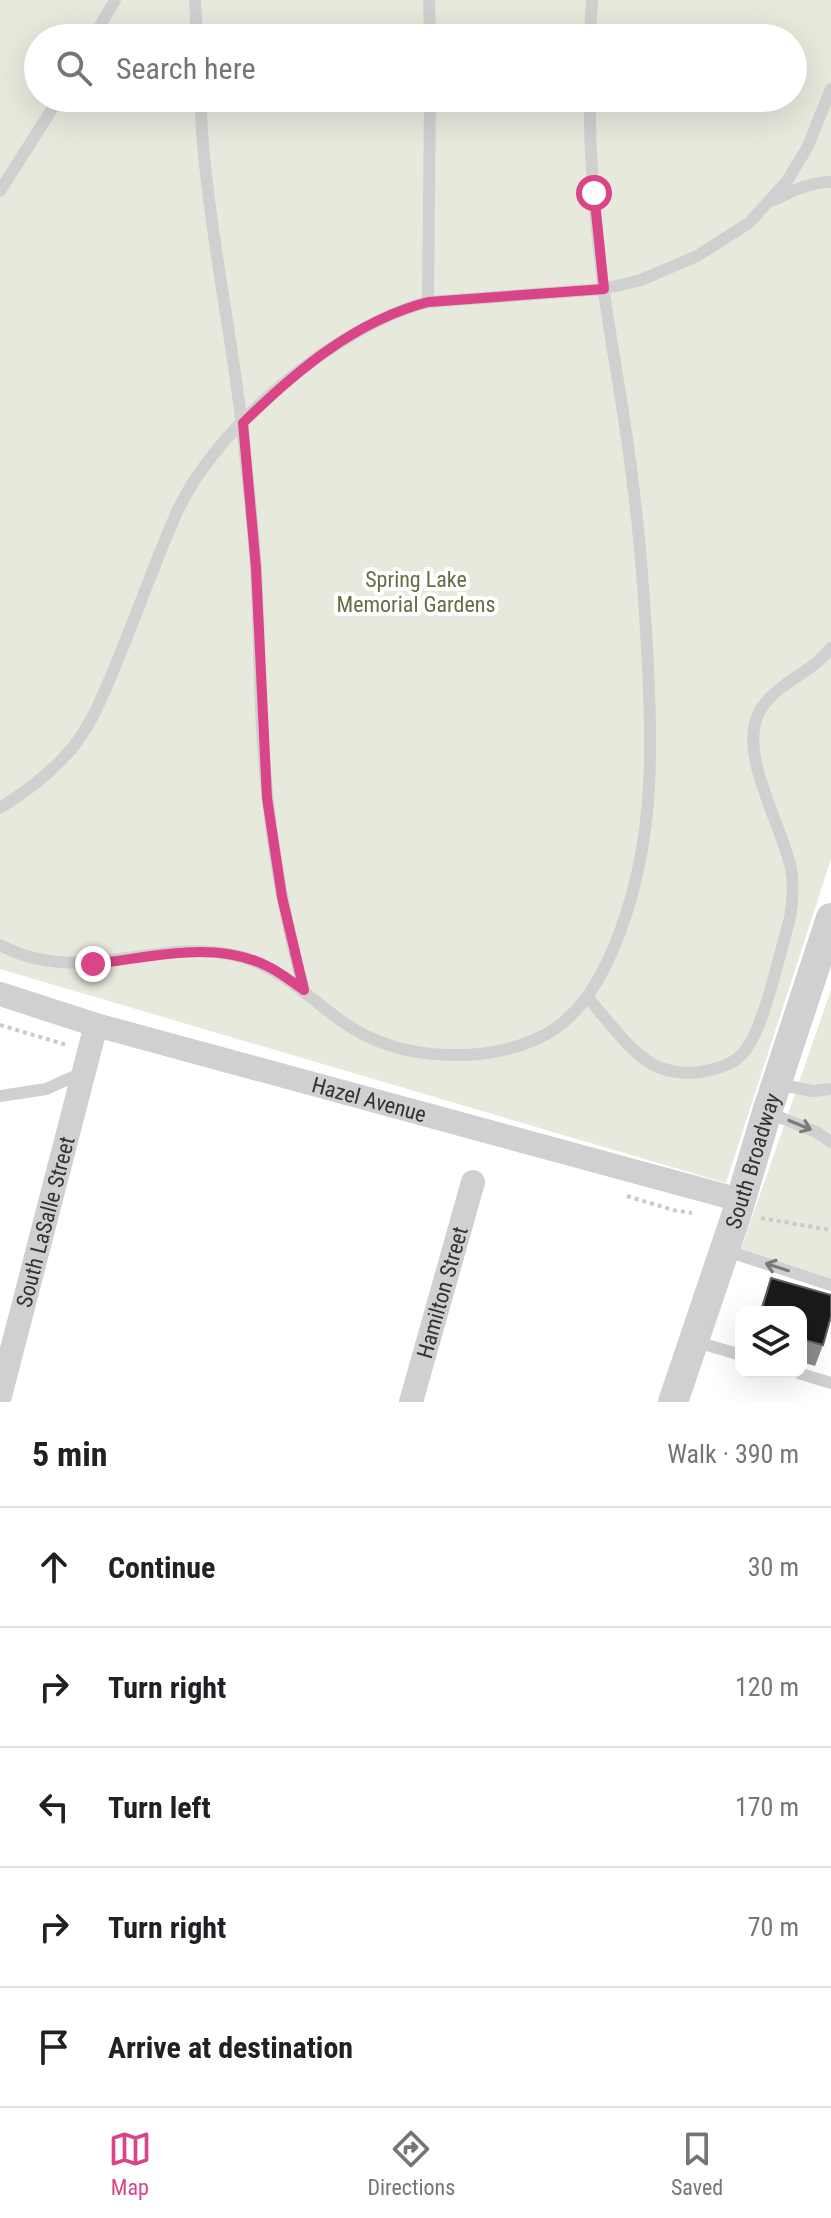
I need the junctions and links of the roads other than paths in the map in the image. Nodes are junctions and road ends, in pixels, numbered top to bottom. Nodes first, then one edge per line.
1 (115, 0) edge
2 (195, 0) edge
3 (429, 0) edge
4 (592, 0) edge
5 (101, 24) edge
6 (196, 24) edge
7 (430, 24) edge
8 (591, 24) edge
9 (831, 89) edge
10 (50, 112) edge
11 (201, 112) edge
12 (430, 112) edge
13 (591, 112) edge
14 (831, 182) edge
15 (0, 191) edge
16 (769, 202) junction
17 (604, 289) junction
18 (428, 302) junction
19 (243, 423) junction
20 (831, 648) edge
21 (0, 808) edge
22 (831, 918) edge
23 (0, 945) edge
24 (304, 990) junction
25 (0, 994) edge
26 (588, 998) junction
27 (90, 1049) junction
28 (831, 1089) edge
29 (0, 1096) edge
30 (772, 1098) junction
31 (831, 1142) edge
32 (473, 1182) dead end
33 (750, 1209) junction
34 (724, 1249) junction
35 (831, 1285) edge
36 (693, 1341) junction
37 (735, 1353) edge
38 (807, 1375) edge
39 (831, 1382) edge
40 (0, 1396) edge
41 (411, 1402) edge
42 (673, 1402) edge

1 - 5 lane
2 - 6 lane
3 - 7 lane
4 - 8 lane
9 - 16 lane
10 - 15 lane
11 - 19 lane
12 - 18 lane
13 - 17 lane
14 - 16 lane
16 - 17 lane
17 - 18 lane
17 - 26 lane
18 - 19 lane
19 - 21 lane
19 - 24 lane
20 - 26 lane
22 - 30 street, South Broadway
23 - 24 lane
24 - 26 lane
25 - 27 street, Hazel Avenue
27 - 29 lane
27 - 33 street, Hazel Avenue
27 - 40 street, South LaSalle Street
28 - 30 lane
30 -> 31 lane
30 - 33 street, South Broadway
32 - 41 street, Hamilton Street
33 - 34 street, South Broadway
35 -> 34 lane
34 - 36 street, South Broadway
36 - 37 lane
36 - 42 street, South Broadway
38 - 39 lane

